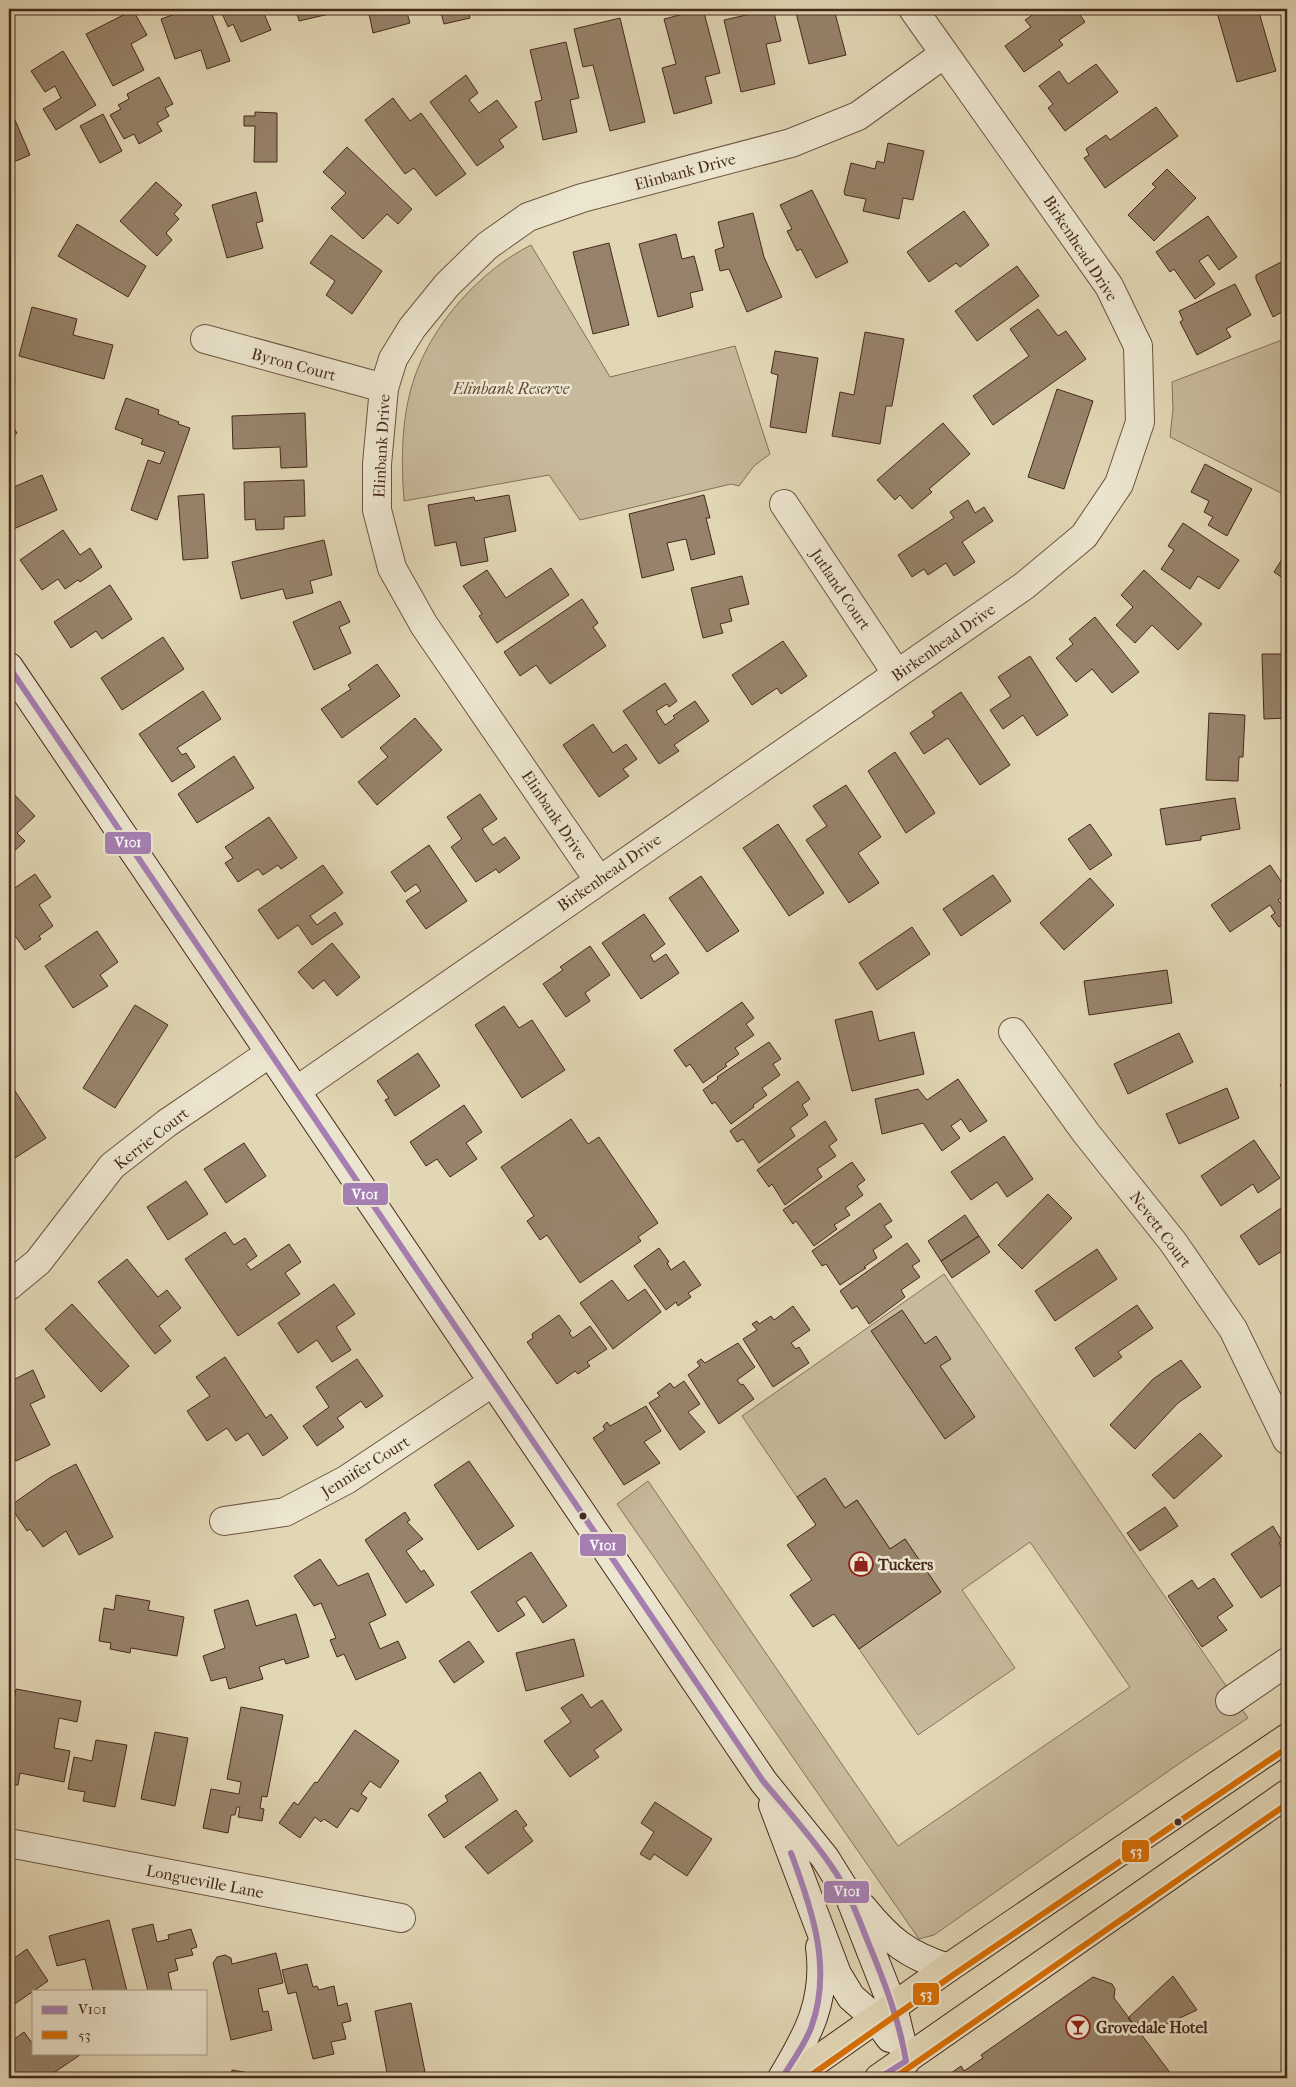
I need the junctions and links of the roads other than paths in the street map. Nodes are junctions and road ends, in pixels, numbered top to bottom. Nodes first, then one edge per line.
1 (913, 9) edge
2 (944, 54) junction
3 (205, 339) dead end
4 (384, 388) junction
5 (784, 504) dead end
6 (9, 667) edge
7 (898, 674) junction
8 (598, 879) junction
9 (1013, 1032) dead end
10 (270, 1053) junction
11 (296, 1090) junction
12 (9, 1286) edge
13 (494, 1382) junction
14 (1287, 1440) edge
15 (224, 1521) dead end
16 (1287, 1662) edge
17 (1230, 1701) dead end
18 (1287, 1738) edge
19 (763, 1781) junction
20 (1287, 1794) edge
21 (9, 1843) edge
22 (842, 1884) junction
23 (812, 1909) junction
24 (401, 1918) dead end
25 (948, 1968) junction
26 (885, 2013) junction
27 (906, 2061) junction
28 (782, 2078) edge
29 (792, 2078) edge
30 (879, 2078) edge

1 - 2 street, Birkenhead Drive
2 - 4 street, Elinbank Drive
2 - 7 street, Birkenhead Drive
3 - 4 street, Byron Court
4 - 8 street, Elinbank Drive
5 - 7 street, Jutland Court
6 - 10 street
7 - 8 street, Birkenhead Drive
8 - 11 street, Birkenhead Drive
9 - 14 street, Nevett Court
10 - 11 street
10 - 12 street, Kerrie Court
11 - 13 street
13 - 15 street, Jennifer Court
13 - 19 street
16 - 17 street
18 - 25 main road
19 - 22 street
19 - 23 street
20 - 27 main road
21 - 24 street, Longueville Lane
22 - 25 street
22 - 26 street
23 - 26 street
23 - 28 street
25 - 26 main road
26 - 27 street
26 - 29 main road
27 - 30 main road

